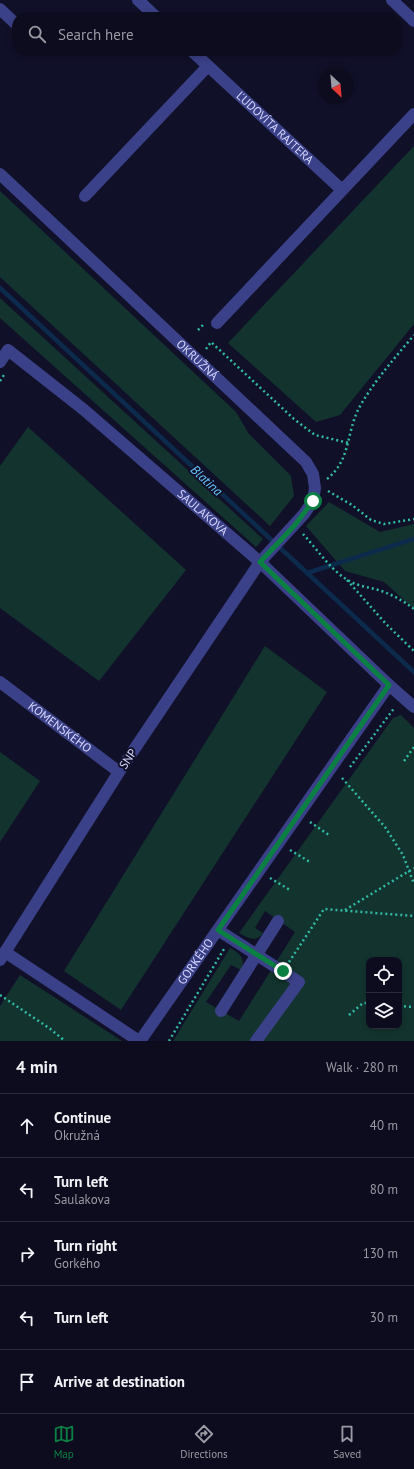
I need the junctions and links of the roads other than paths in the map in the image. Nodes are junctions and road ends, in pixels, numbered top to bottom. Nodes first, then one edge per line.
1 (138, 0) edge
2 (392, 0) edge
3 (0, 9) edge
4 (151, 12) edge
5 (12, 20) edge
6 (414, 21) edge
7 (197, 56) edge
8 (208, 66) junction
9 (414, 114) edge
10 (0, 174) edge
11 (342, 190) junction
12 (85, 196) dead end
13 (217, 323) dead end
14 (0, 362) edge
15 (264, 558) junction
16 (0, 682) edge
17 (389, 685) junction
18 (414, 707) edge
19 (119, 772) junction
20 (278, 921) dead end
21 (218, 930) junction
22 (257, 955) junction
23 (3, 956) edge
24 (222, 1011) dead end
25 (139, 1041) edge
26 (256, 1041) edge

1 - 4 street
2 - 6 street
3 - 5 street
7 - 8 street, ĽUDOVÍTA RAJTERA
8 - 11 street, ĽUDOVÍTA RAJTERA
8 - 12 street
9 - 11 street
10 - 15 street, OKRUŽNÁ
11 - 13 street
14 - 15 street, SAULAKOVA
15 - 17 street, SAULAKOVA
15 - 19 street, SNP
16 - 19 street, KOMENSKÉHO
17 - 18 street, SAULAKOVA
17 - 21 street, GORKÉHO
19 - 23 street, SNP
20 - 22 street
21 - 22 street
21 - 25 street, GORKÉHO
22 - 24 street
22 - 26 street
23 - 25 street

